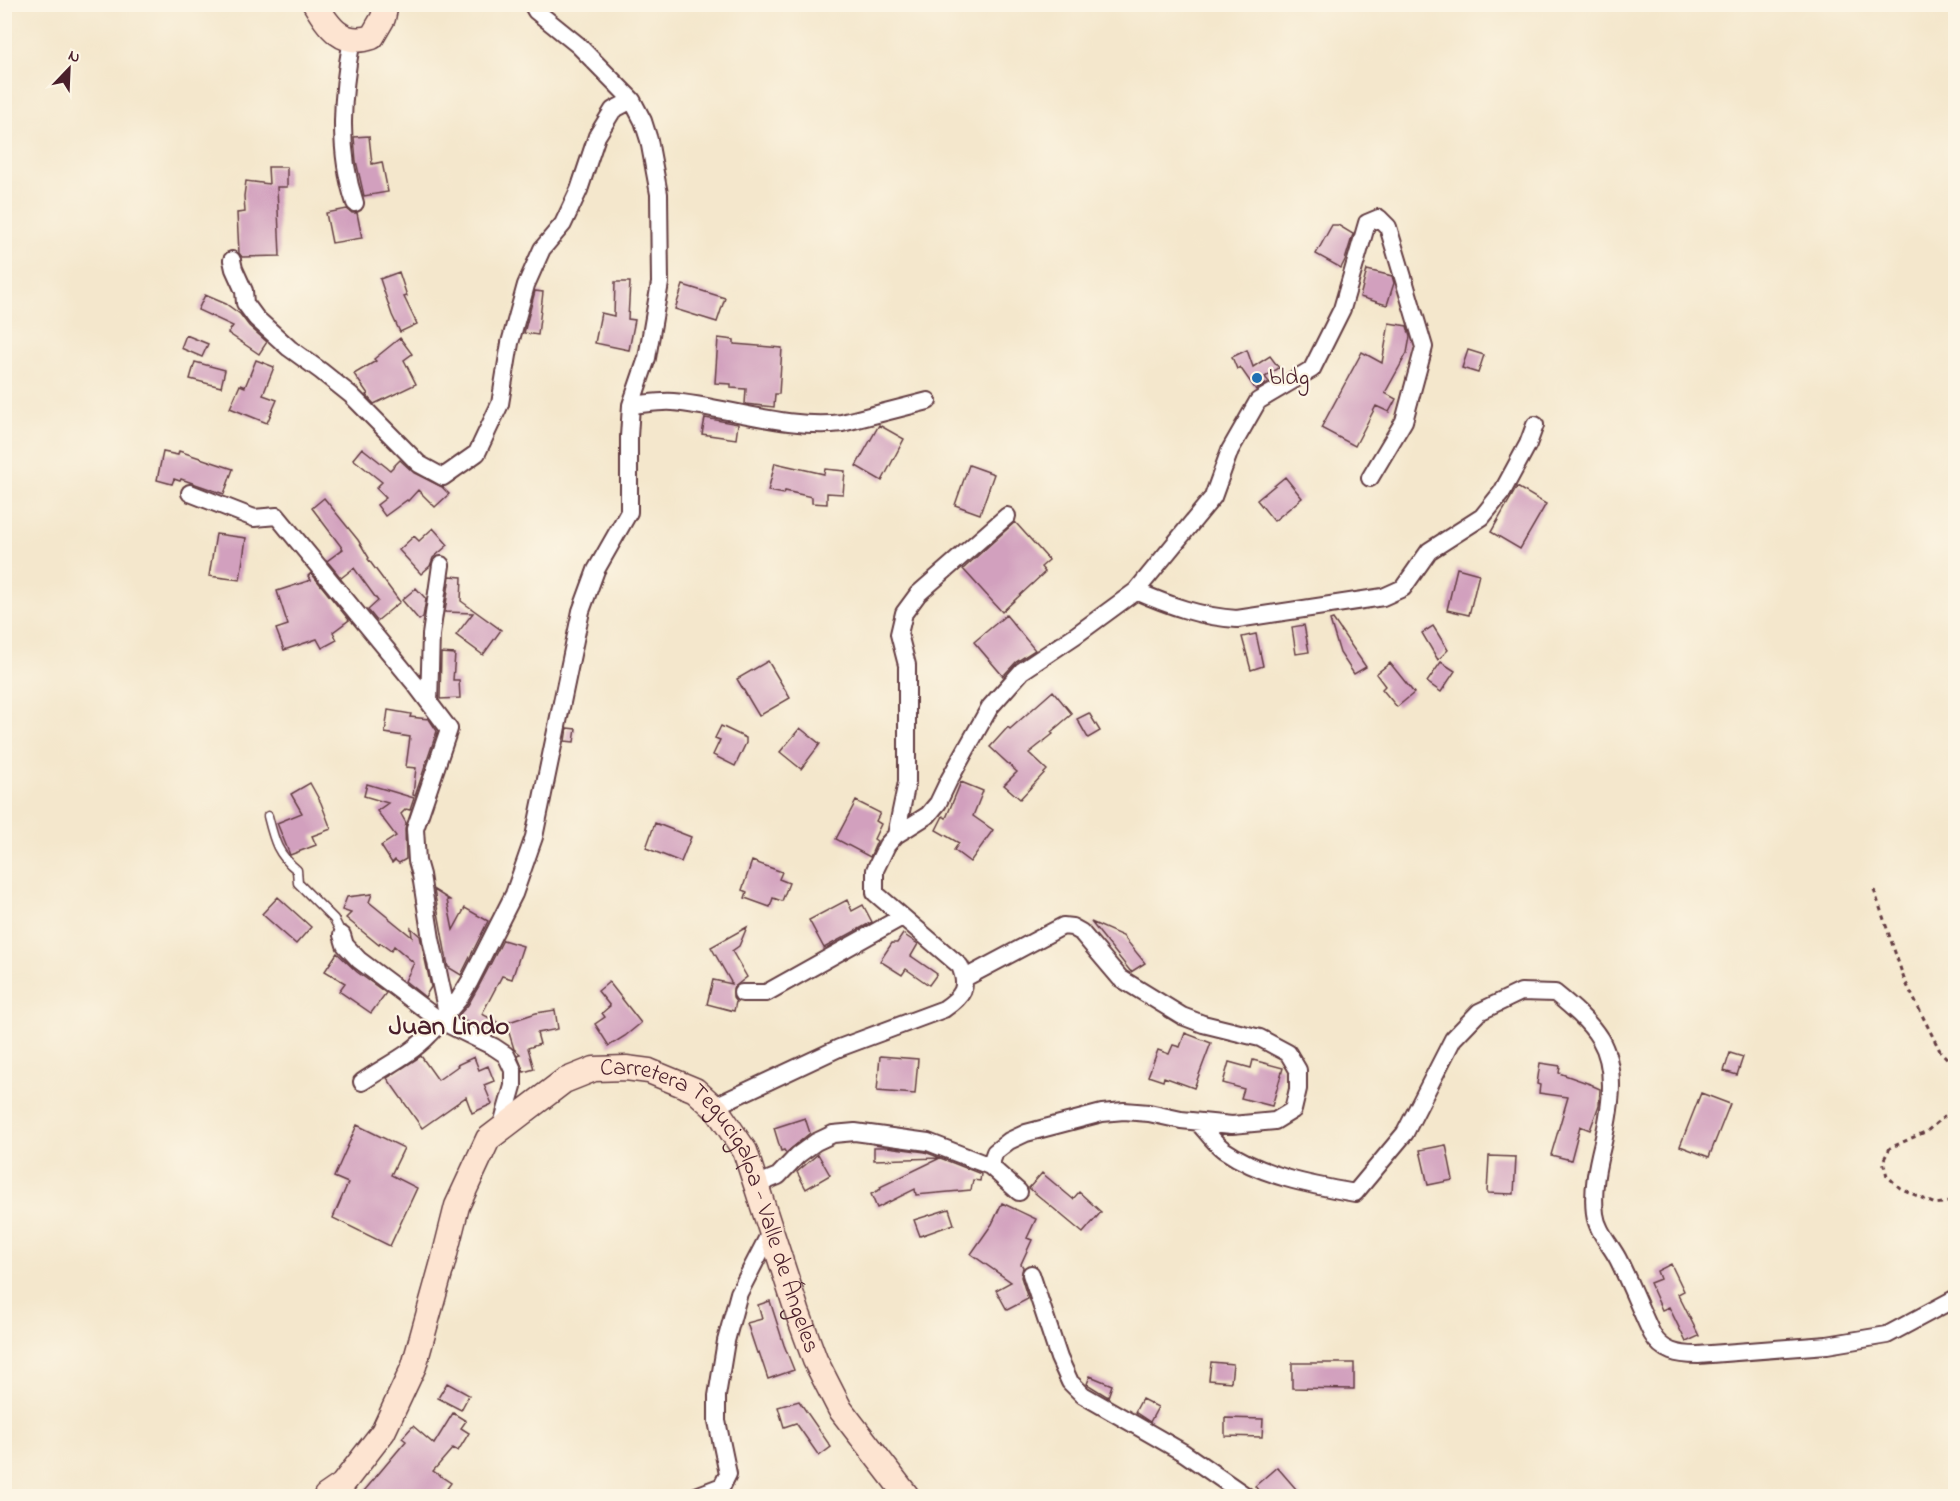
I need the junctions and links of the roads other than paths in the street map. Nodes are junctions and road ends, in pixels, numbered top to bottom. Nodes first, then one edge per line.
1 (315, 4) edge
2 (386, 4) edge
3 (532, 4) edge
4 (352, 39) junction
5 (632, 100) junction
6 (355, 202) dead end
7 (232, 260) dead end
8 (928, 401) dead end
9 (631, 405) junction
10 (1535, 425) dead end
11 (1370, 478) dead end
12 (190, 493) dead end
13 (1007, 516) dead end
14 (441, 565) dead end
15 (1136, 591) junction
16 (429, 702) junction
17 (268, 816) dead end
18 (896, 835) junction
19 (902, 917) junction
20 (342, 935) joint
21 (965, 978) junction
22 (742, 993) dead end
23 (443, 1016) junction
24 (363, 1082) dead end
25 (713, 1107) junction
26 (1198, 1122) junction
27 (501, 1128) junction
28 (990, 1166) junction
29 (756, 1185) junction
30 (1019, 1192) dead end
31 (771, 1231) junction
32 (1031, 1274) dead end
33 (1956, 1298) edge
34 (326, 1497) edge
35 (696, 1497) edge
36 (907, 1497) edge
37 (1246, 1497) edge

1 - 4 main road
2 - 4 main road
3 - 5 street
4 - 6 street
5 - 7 street
5 - 9 street
8 - 9 street
9 - 23 street
10 - 15 street
11 - 15 street
12 - 16 street
13 - 18 street
14 - 16 street
15 - 18 street
16 - 23 street
17 - 20 lane
18 - 19 street
19 - 21 street
19 - 22 street
20 - 23 street
21 - 25 street
21 - 26 street
23 - 24 street
23 - 27 street
25 - 27 main road, Carretera Tegucigalpa - Valle de Ángeles
25 - 29 main road, Carretera Tegucigalpa - Valle de Ángeles
26 - 28 street
26 - 33 street
27 - 34 main road, Carretera Tegucigalpa - Valle de Ángeles
28 - 29 street
28 - 30 street
29 - 31 main road, Carretera Tegucigalpa - Valle de Ángeles
31 - 35 street
31 - 36 main road, Carretera Tegucigalpa - Valle de Ángeles
32 - 37 street

